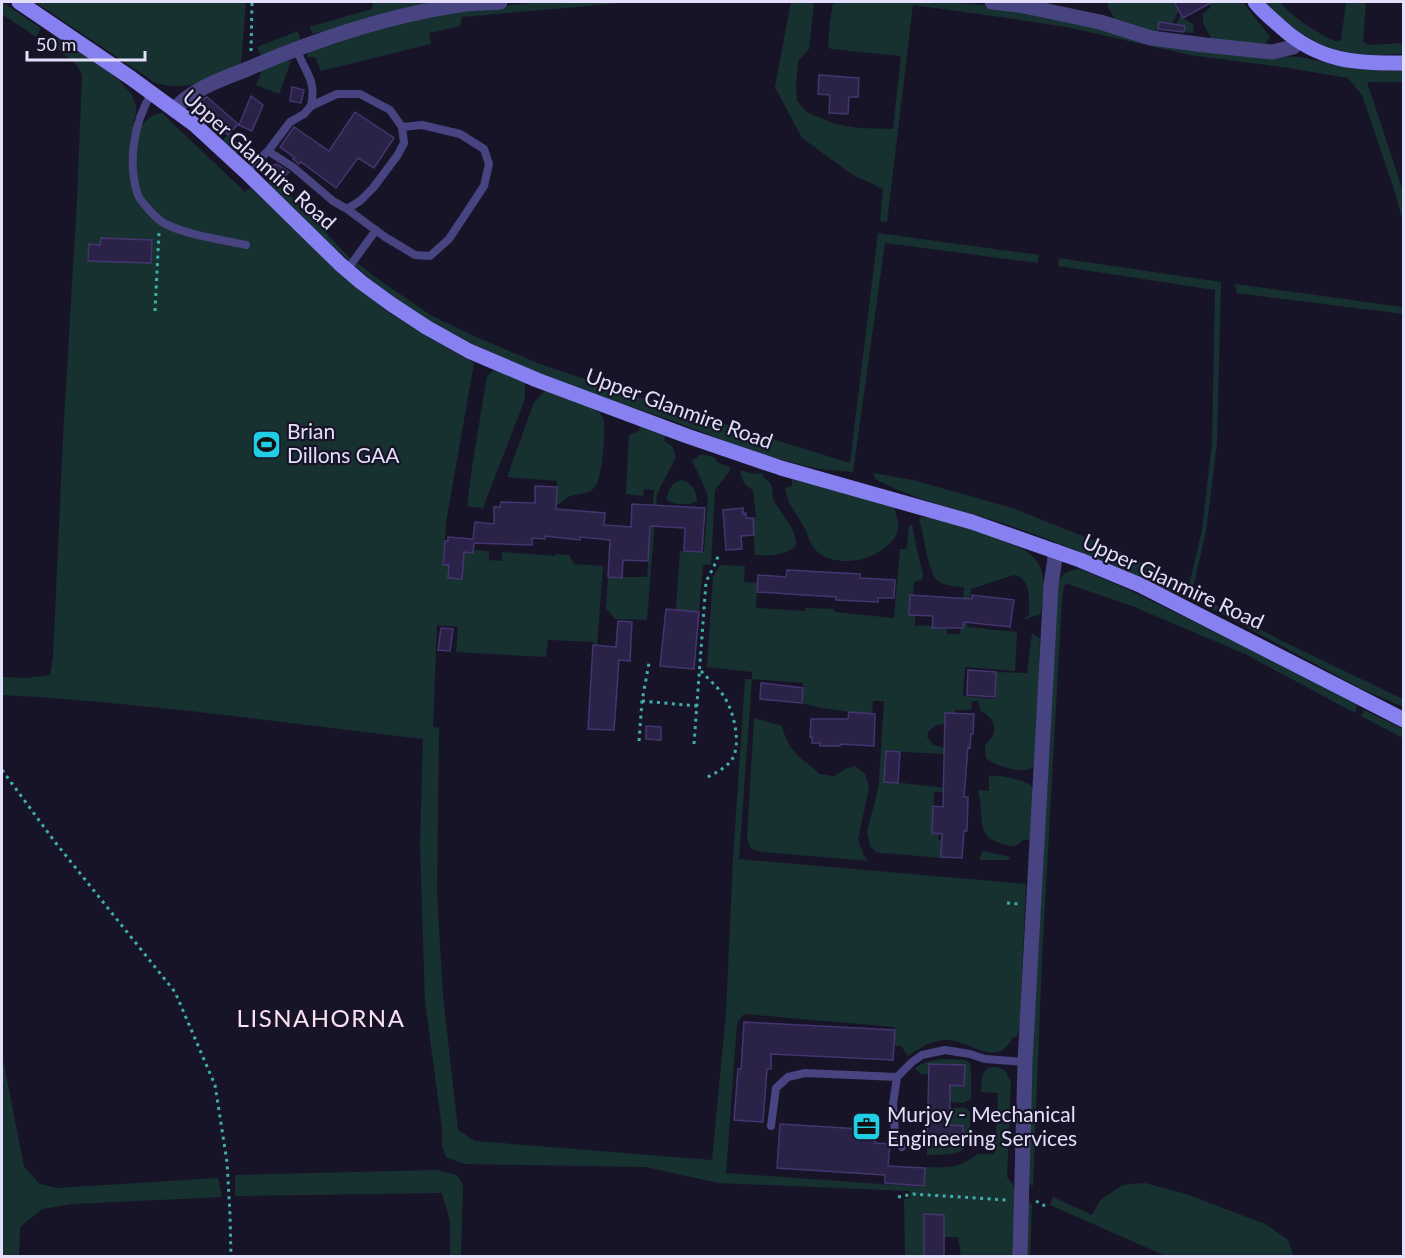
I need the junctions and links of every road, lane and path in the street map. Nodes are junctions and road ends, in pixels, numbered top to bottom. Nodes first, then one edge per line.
1 (19, 2) edge
2 (252, 2) edge
3 (500, 2) edge
4 (992, 2) edge
5 (1255, 2) edge
6 (1299, 42) junction
7 (297, 49) junction
8 (251, 50) dead end
9 (1404, 63) edge
10 (152, 93) junction
11 (311, 106) junction
12 (174, 110) junction
13 (402, 127) junction
14 (268, 151) junction
15 (246, 172) junction
16 (347, 208) junction
17 (161, 222) junction
18 (376, 230) junction
19 (246, 245) dead end
20 (348, 270) junction
21 (155, 311) dead end
22 (1056, 551) junction
23 (718, 556) dead end
24 (649, 663) dead end
25 (700, 671) junction
26 (642, 701) junction
27 (698, 706) junction
28 (1404, 720) edge
29 (639, 741) dead end
30 (694, 744) dead end
31 (2, 770) edge
32 (706, 778) dead end
33 (1024, 1062) junction
34 (897, 1077) junction
35 (771, 1126) dead end
36 (902, 1147) dead end
37 (898, 1197) dead end
38 (1033, 1198) dead end
39 (1003, 1201) dead end
40 (1045, 1206) dead end
41 (231, 1257) edge
42 (1020, 1257) edge

1 - 10 main road, Upper Glanmire Road
2 - 8 path
3 - 7 street
4 - 6 street
5 - 6 main road
6 - 9 main road
7 - 11 lane
7 - 12 street
10 - 12 main road, Upper Glanmire Road
10 - 17 lane
11 - 13 lane
11 - 14 lane
12 - 15 main road, Upper Glanmire Road
13 - 16 lane
13 - 18 lane
14 - 15 lane
14 - 16 lane
15 - 20 main road, Upper Glanmire Road
16 - 18 lane
17 - 19 lane
17 - 21 path
18 - 20 lane
20 - 22 main road, Upper Glanmire Road
22 - 28 main road, Upper Glanmire Road
22 - 33 street
23 - 25 path
24 - 26 path
25 - 27 path
25 - 32 path
26 - 27 path
26 - 29 path
27 - 30 path
31 - 41 path
33 - 34 lane
33 - 42 street
34 - 35 lane
34 - 36 lane
37 - 39 path
38 - 40 path

